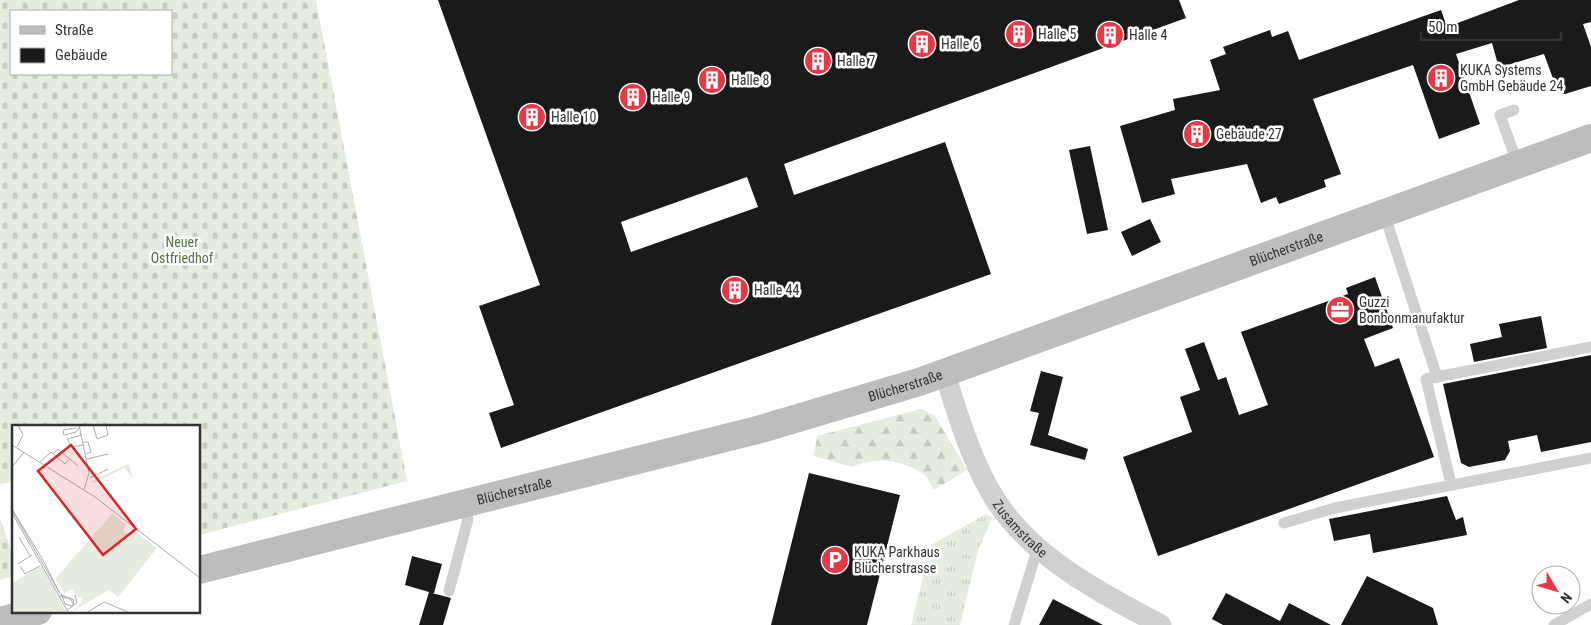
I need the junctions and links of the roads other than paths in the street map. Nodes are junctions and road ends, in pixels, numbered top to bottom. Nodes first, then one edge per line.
1 (1514, 110) dead end
2 (1591, 138) edge
3 (1518, 165) junction
4 (1384, 213) junction
5 (1591, 347) edge
6 (945, 374) junction
7 (1437, 377) junction
8 (1591, 458) edge
9 (1451, 484) junction
10 (465, 504) junction
11 (1284, 523) dead end
12 (1038, 547) junction
13 (200, 570) edge
14 (449, 591) dead end
15 (1591, 604) edge
16 (34, 612) edge
17 (0, 621) edge
18 (1014, 625) edge
19 (1162, 625) edge
20 (1554, 625) edge

1 - 3 lane
2 - 3 main road, Blücherstraße
3 - 4 main road, Blücherstraße
4 - 6 main road, Blücherstraße
4 - 7 lane
5 - 7 lane
6 - 10 main road, Blücherstraße
6 - 12 street, Zusamstraße
7 - 9 lane
8 - 9 lane
9 - 11 lane
10 - 13 main road, Blücherstraße
10 - 14 lane
12 - 18 lane
12 - 19 street, Zusamstraße
15 - 20 lane
16 - 17 main road

